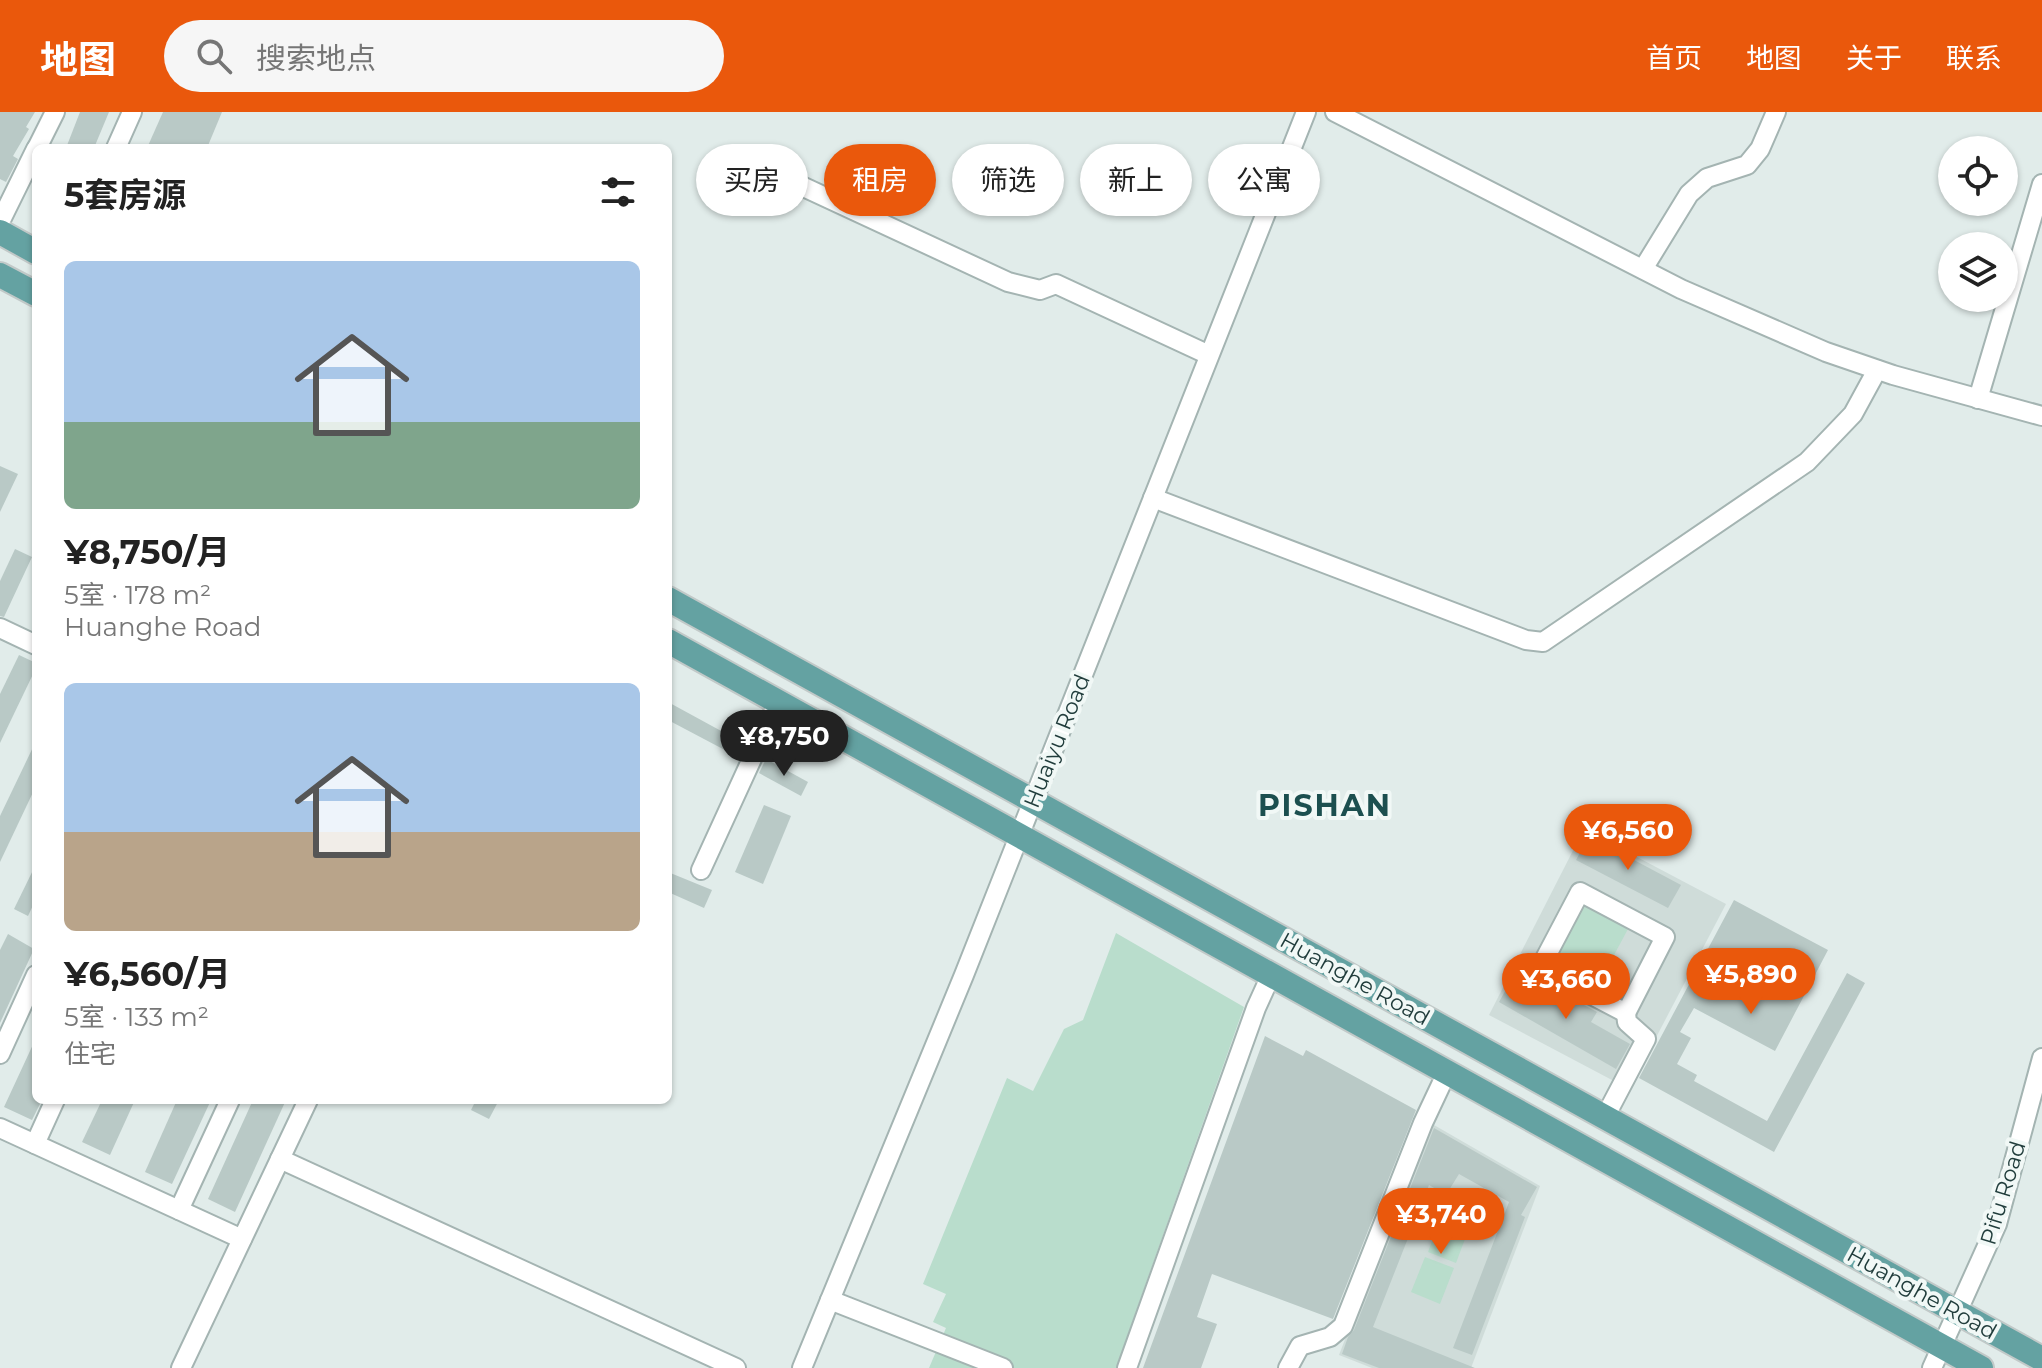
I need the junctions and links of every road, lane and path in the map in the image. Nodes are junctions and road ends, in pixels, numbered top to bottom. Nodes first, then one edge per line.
1 (55, 112) edge
2 (132, 112) edge
3 (1306, 112) edge
4 (1335, 112) edge
5 (1776, 112) edge
6 (39, 144) edge
7 (118, 144) edge
8 (32, 157) edge
9 (2042, 184) edge
10 (808, 189) edge
11 (0, 222) edge
12 (0, 232) edge
13 (32, 250) edge
14 (1643, 269) junction
15 (0, 275) edge
16 (32, 292) edge
17 (1209, 355) junction
18 (1877, 370) junction
19 (1978, 399) junction
20 (2042, 416) edge
21 (1153, 498) junction
22 (672, 601) edge
23 (0, 628) edge
24 (32, 643) edge
25 (672, 643) edge
26 (778, 702) junction
27 (1033, 801) junction
28 (1020, 836) junction
29 (701, 870) dead end
30 (1271, 975) junction
31 (32, 984) edge
32 (1626, 1013) junction
33 (0, 1054) edge
34 (2042, 1058) edge
35 (1447, 1072) junction
36 (53, 1104) edge
37 (228, 1104) edge
38 (306, 1104) edge
39 (1605, 1117) junction
40 (0, 1128) edge
41 (35, 1144) junction
42 (280, 1159) junction
43 (179, 1210) junction
44 (242, 1239) junction
45 (830, 1300) junction
46 (1957, 1312) junction
47 (1937, 1357) edge
48 (2042, 1359) edge
49 (181, 1368) edge
50 (736, 1368) edge
51 (802, 1368) edge
52 (1003, 1368) edge
53 (1127, 1368) edge
54 (1288, 1368) edge
55 (1981, 1368) edge

1 - 6 street
2 - 7 street
3 - 17 street, Huaiyu Road
4 - 14 street
5 - 14 street
8 - 11 street
9 - 19 street
10 - 17 street
12 - 13 main road
14 - 18 street
15 - 16 main road
17 - 21 street, Huaiyu Road
18 - 19 street
18 - 21 street
19 - 20 street
21 - 27 street, Huaiyu Road
22 - 27 main road, Huanghe Road
23 - 24 street
25 - 26 main road, Huanghe Road
26 - 28 main road, Huanghe Road
26 - 29 street
27 - 28 street, Huaiyu Road
27 - 39 main road, Huanghe Road
28 - 30 main road, Huanghe Road
28 - 45 street, Huaiyu Road
30 - 35 main road, Huanghe Road
30 - 53 street
31 - 33 street
32 - 32 street
32 - 39 street
34 - 46 street, Pifu Road
35 - 47 main road, Huanghe Road
35 - 54 street
36 - 41 street
37 - 43 street
38 - 42 street
39 - 46 main road, Huanghe Road
40 - 41 street
41 - 43 street
42 - 44 street
42 - 50 street
43 - 44 street
44 - 49 street
45 - 51 street, Huaiyu Road
45 - 52 street
46 - 47 street, Pifu Road
46 - 48 main road, Huanghe Road
47 - 55 main road, Huanghe Road

